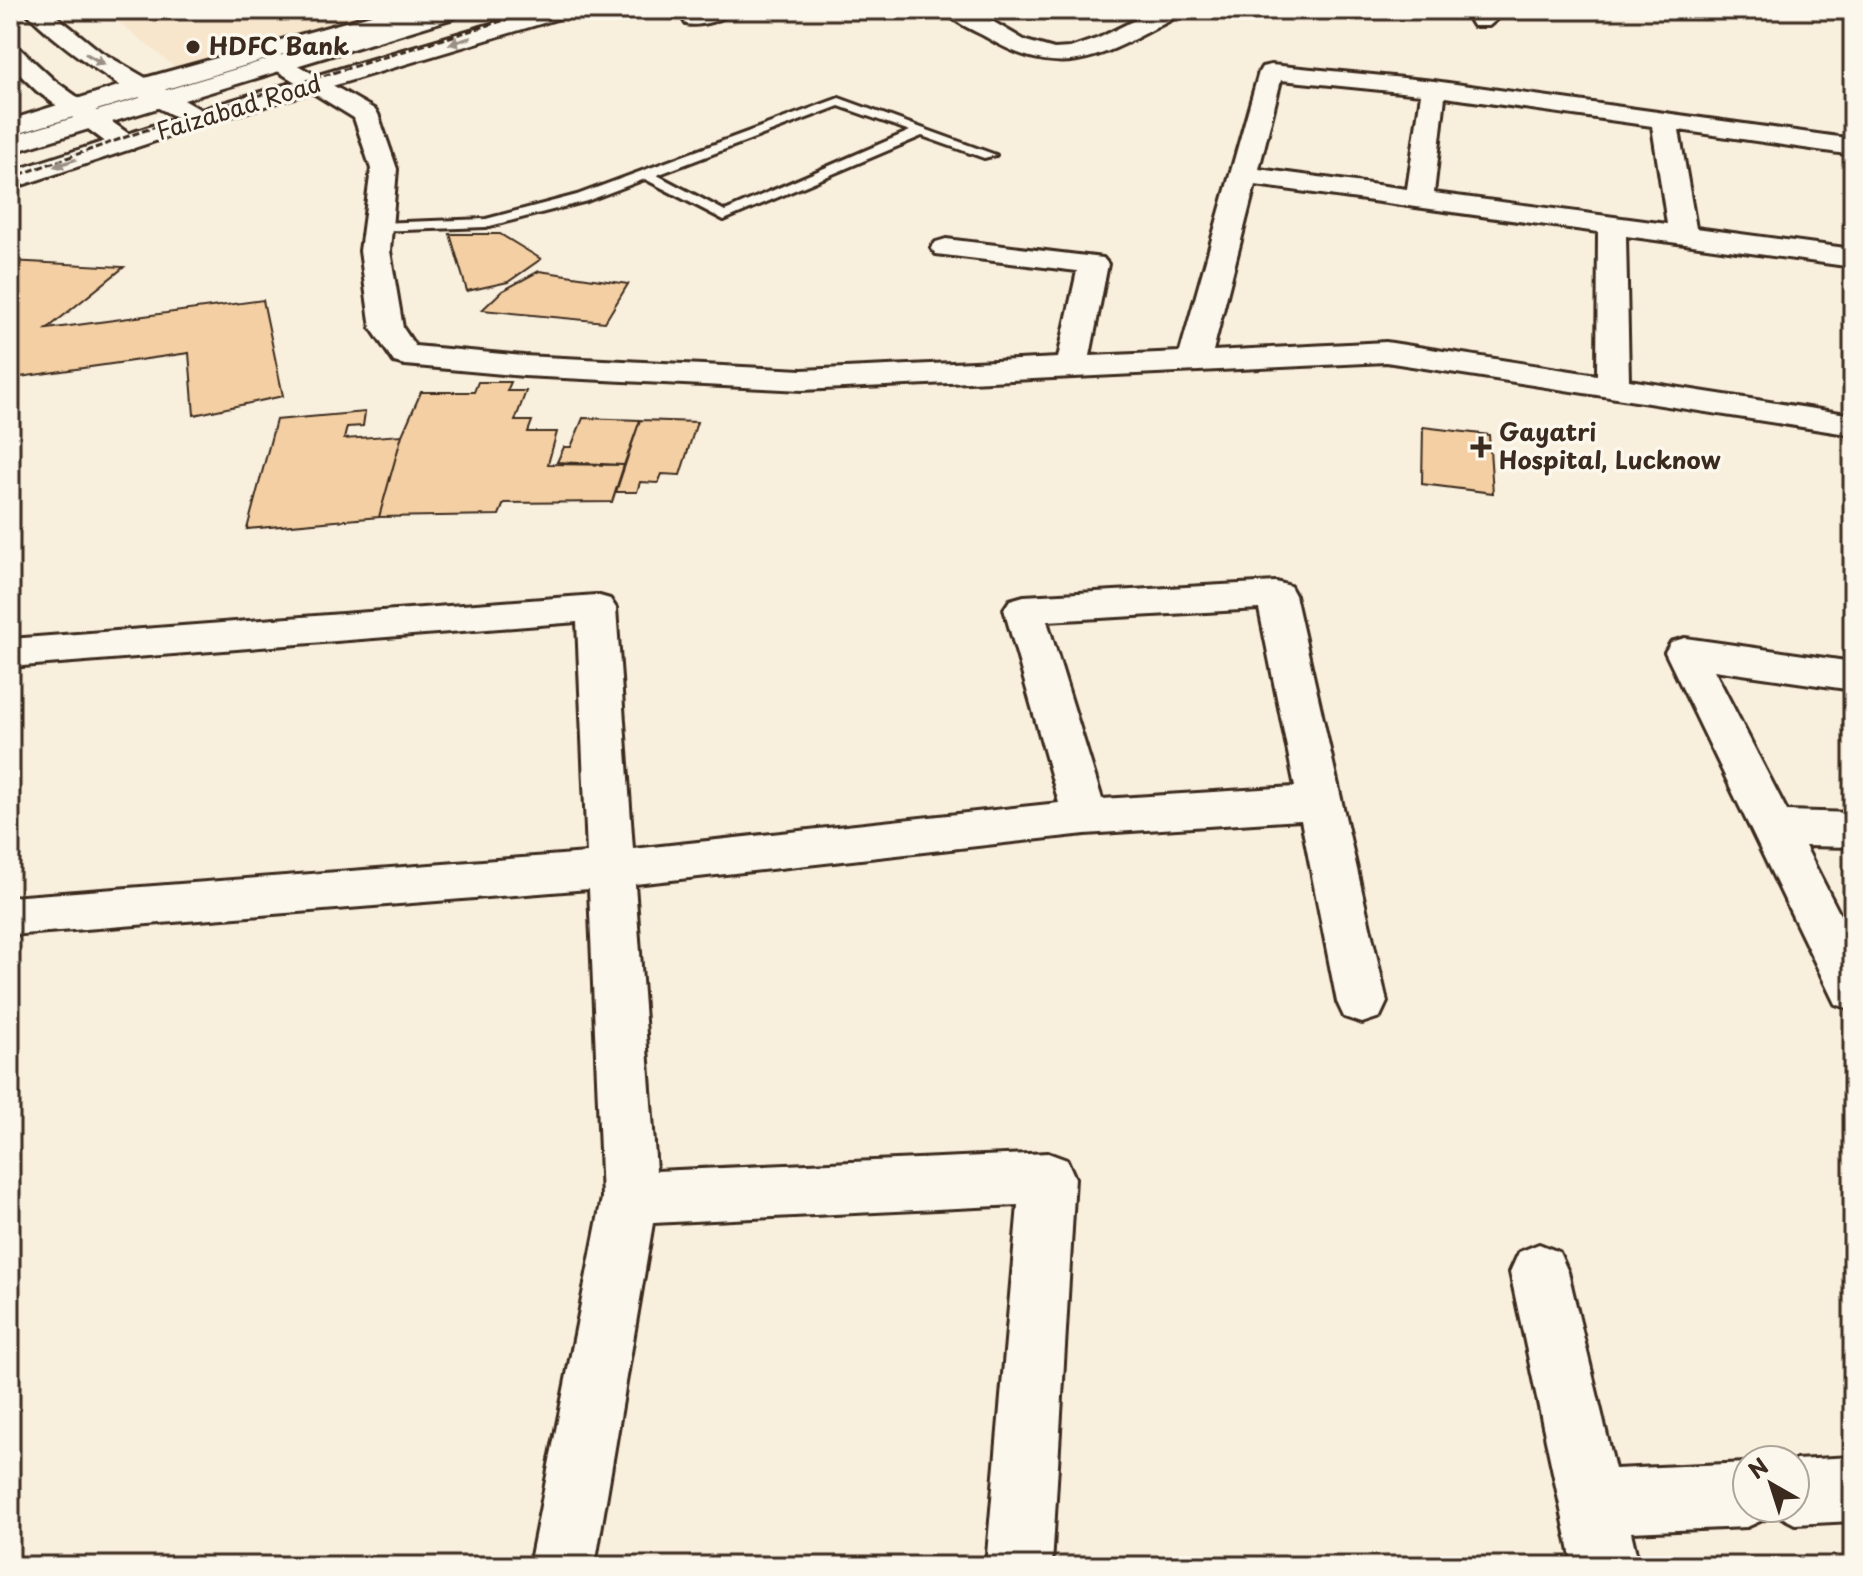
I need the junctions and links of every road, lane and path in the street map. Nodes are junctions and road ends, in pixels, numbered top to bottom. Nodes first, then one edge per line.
1 (36, 10) edge
2 (414, 10) edge
3 (456, 10) edge
4 (562, 10) edge
5 (723, 10) edge
6 (956, 10) edge
7 (1172, 10) edge
8 (694, 19) dead end
9 (10, 52) edge
10 (279, 62) junction
11 (316, 84) junction
12 (1434, 88) junction
13 (153, 91) junction
14 (83, 113) junction
15 (199, 119) junction
16 (1664, 120) junction
17 (10, 128) edge
18 (922, 131) junction
19 (124, 143) junction
20 (10, 145) edge
21 (1853, 147) edge
22 (989, 155) dead end
23 (646, 174) junction
24 (1244, 175) junction
25 (10, 181) edge
26 (1419, 199) junction
27 (1612, 225) junction
28 (378, 227) junction
29 (1683, 235) junction
30 (946, 248) dead end
31 (1853, 258) edge
32 (1194, 361) junction
33 (1072, 367) junction
34 (1613, 387) junction
35 (1853, 425) edge
36 (10, 653) edge
37 (1853, 676) edge
38 (1321, 802) junction
39 (1085, 817) junction
40 (1773, 828) junction
41 (1853, 830) edge
42 (611, 869) junction
43 (10, 916) edge
44 (1853, 989) edge
45 (1362, 1002) dead end
46 (630, 1198) junction
47 (1539, 1272) dead end
48 (1853, 1489) edge
49 (1811, 1491) edge
50 (1731, 1496) edge
51 (1592, 1502) junction
52 (562, 1566) edge
53 (1019, 1566) edge
54 (1606, 1566) edge

1 -> 13 street
2 - 13 street
3 - 10 street, Faizabad Road
4 -> 11 street, Faizabad Road
5 - 8 street
6 - 7 street
9 - 14 street
10 - 11 street
10 - 13 street, Faizabad Road
11 - 15 street, Faizabad Road
11 - 28 street
12 - 16 street
12 - 24 street
12 - 26 street
13 - 14 street, Faizabad Road
13 - 15 street
14 - 17 street
14 - 19 street
14 - 20 street, Faizabad Road
15 - 19 street, Faizabad Road
16 - 21 street
16 - 29 street
18 - 22 lane
18 - 23 lane
18 - 23 lane
19 -> 25 street, Faizabad Road
23 - 28 lane
24 - 26 street
24 - 32 street
26 - 27 street
27 - 29 street
27 - 34 street
28 - 33 street
29 - 31 street
30 - 33 street
32 - 33 street
32 - 34 street
34 - 35 street
36 - 42 street
37 - 40 street
38 - 39 street
38 - 39 street
38 - 45 street
39 - 42 street
40 - 41 street
40 - 44 street
42 - 43 street
42 - 46 street
46 - 52 street
46 - 53 street
47 - 51 street
48 - 49 street
50 - 51 street
51 - 54 street

